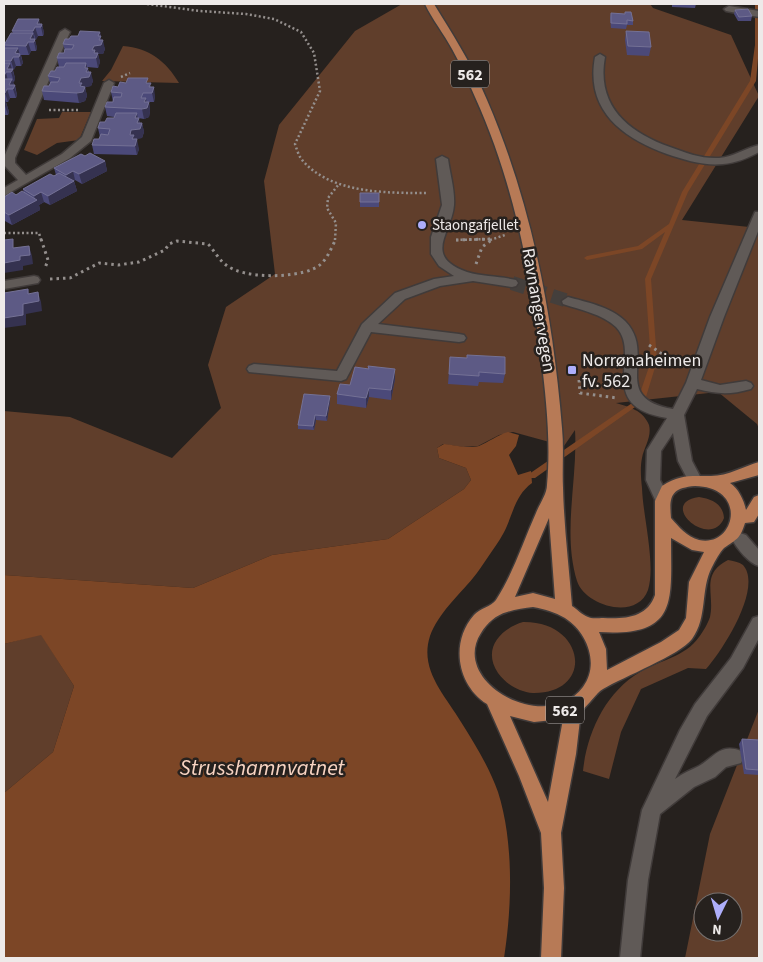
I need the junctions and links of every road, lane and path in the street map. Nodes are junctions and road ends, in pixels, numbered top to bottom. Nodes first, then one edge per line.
1 (147, 4) edge
2 (429, 4) edge
3 (729, 10) dead end
4 (759, 14) edge
5 (65, 32) dead end
6 (600, 57) dead end
7 (109, 83) dead end
8 (30, 110) junction
9 (98, 110) junction
10 (759, 148) edge
11 (442, 159) dead end
12 (24, 180) junction
13 (339, 184) junction
14 (4, 193) edge
15 (447, 194) junction
16 (759, 216) edge
17 (756, 229) edge
18 (4, 233) edge
19 (505, 235) dead end
20 (490, 239) junction
21 (436, 241) junction
22 (474, 277) junction
23 (34, 280) junction
24 (512, 283) tunnel mouth
25 (4, 285) edge
26 (568, 301) tunnel mouth
27 (367, 327) junction
28 (459, 338) dead end
29 (254, 370) dead end
30 (579, 380) dead end
31 (693, 383) junction
32 (746, 386) dead end
33 (635, 397) junction
34 (677, 414) junction
35 (759, 467) edge
36 (695, 480) junction
37 (711, 482) junction
38 (555, 487) junction
39 (662, 500) junction
40 (759, 501) edge
41 (749, 518) junction
42 (664, 521) junction
43 (740, 539) junction
44 (716, 547) junction
45 (759, 560) edge
46 (501, 605) junction
47 (564, 609) junction
48 (583, 624) junction
49 (759, 624) edge
50 (594, 685) junction
51 (494, 700) junction
52 (573, 706) junction
53 (735, 756) dead end
54 (651, 810) junction
55 (551, 833) junction
56 (551, 958) edge
57 (630, 958) edge

1 - 13 path
2 - 38 main road, Ravnangervegen / 562
3 - 4 street
5 - 8 street
6 - 10 street
7 - 9 street
8 - 9 path
8 - 12 street
9 - 12 street
11 - 15 street
12 - 14 street
13 - 15 path
13 - 23 path
15 - 21 street
16 - 17 street
17 - 31 street
18 - 23 path
19 - 20 path
20 - 21 path
20 - 22 path
21 - 22 street
22 - 24 street
22 - 27 street
23 - 25 street
26 - 33 street
27 - 28 street
27 - 29 street
30 - 33 path
31 - 32 street
31 - 34 street
33 - 34 street
34 - 36 street
34 - 39 street
35 - 37 main road
36 - 37 main road
36 - 39 main road
37 - 41 main road
38 - 46 main road, Ravnangervegen / 562
38 - 47 main road, Ravnangervegen / 562
39 - 42 main road
40 - 41 main road
41 - 43 main road
42 - 44 main road
42 - 48 main road
43 - 44 main road
43 - 45 street
44 - 50 main road
46 - 47 main road, 562
46 - 51 main road, 562
47 - 48 main road, 562
48 - 50 main road, 562
49 - 54 street
50 - 52 main road, 562
51 - 52 main road, 562
51 - 55 main road, 562
52 - 55 main road, 562
53 - 54 street
54 - 57 street
55 - 56 main road, 562

